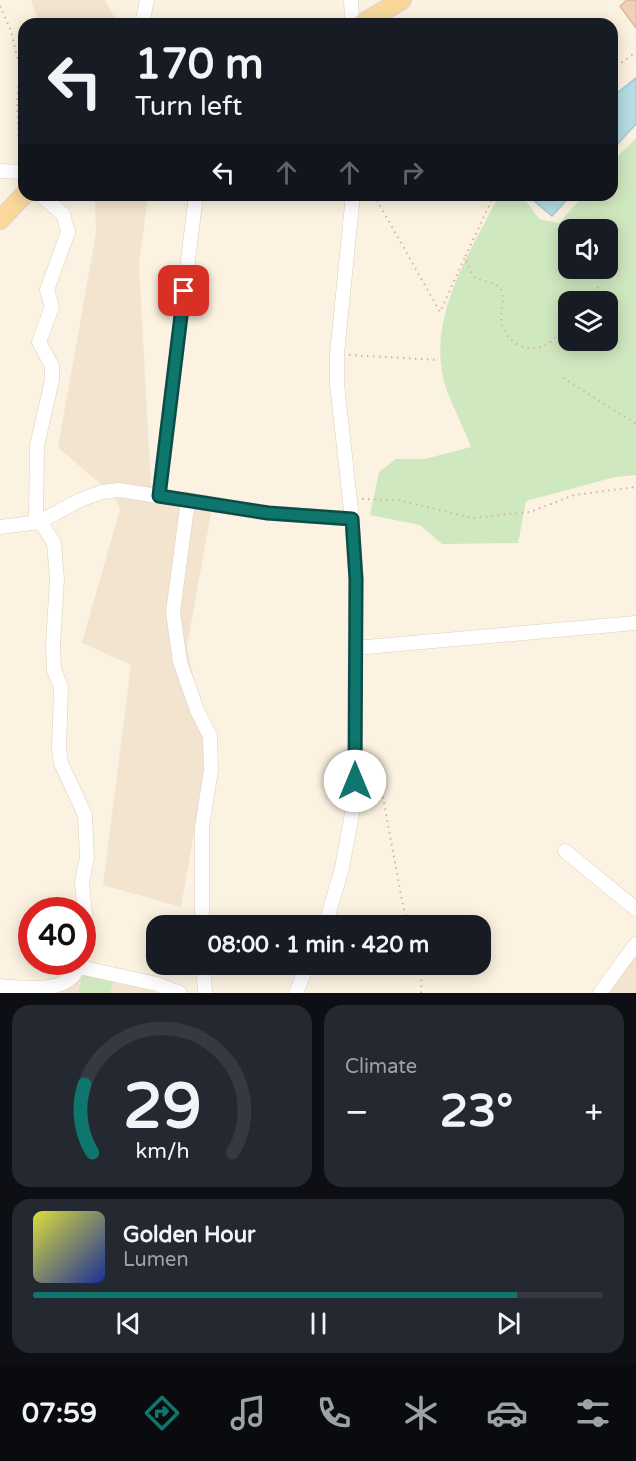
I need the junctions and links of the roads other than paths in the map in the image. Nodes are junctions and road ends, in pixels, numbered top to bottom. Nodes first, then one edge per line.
1 (147, 0) edge
2 (351, 0) edge
3 (402, 0) edge
4 (143, 18) edge
5 (352, 18) edge
6 (371, 18) edge
7 (0, 171) edge
8 (18, 172) edge
9 (18, 201) edge
10 (47, 201) edge
11 (195, 201) edge
12 (352, 201) edge
13 (0, 220) edge
14 (159, 496) junction
15 (188, 500) junction
16 (352, 519) junction
17 (39, 522) junction
18 (0, 527) edge
19 (636, 623) edge
20 (356, 648) junction
21 (565, 851) dead end
22 (83, 897) edge
23 (636, 909) edge
24 (202, 915) edge
25 (327, 915) edge
26 (636, 944) edge
27 (96, 968) edge
28 (78, 975) edge
29 (204, 975) edge
30 (303, 975) edge
31 (0, 986) edge
32 (180, 993) edge
33 (205, 993) edge
34 (296, 993) edge
35 (600, 993) edge

1 - 4 street
2 - 5 street
3 - 6 main road
7 - 8 street
9 - 13 main road
10 - 17 street
11 - 14 street
12 - 16 street
14 - 15 street
14 - 17 street
15 - 16 street
15 - 24 street
16 - 20 street
17 - 18 street
17 - 22 street
19 - 20 street
20 - 25 street
21 - 23 street
26 - 35 street
27 - 32 street
28 - 31 street
29 - 33 street
30 - 34 street

